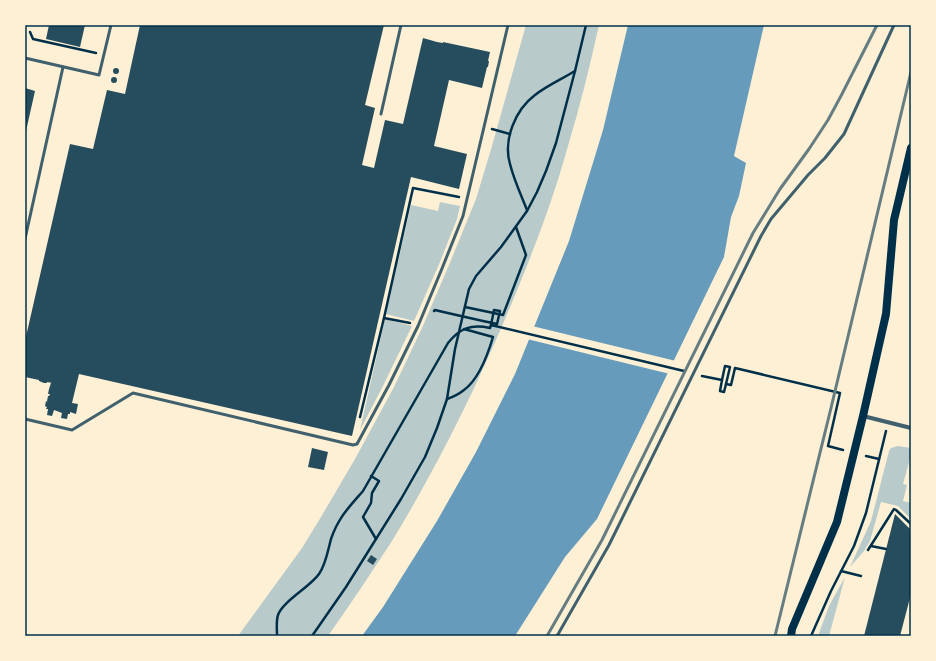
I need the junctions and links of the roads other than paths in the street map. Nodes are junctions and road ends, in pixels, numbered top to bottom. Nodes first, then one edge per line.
1 (111, 25) edge
2 (401, 25) edge
3 (508, 25) edge
4 (894, 25) edge
5 (25, 58) edge
6 (63, 67) junction
7 (381, 114) dead end
8 (911, 148) edge
9 (25, 238) edge
10 (863, 416) junction
11 (25, 419) edge
12 (911, 428) edge
13 (556, 636) edge
14 (791, 636) edge

1 - 6 lane
2 - 7 lane
3 - 11 lane
4 - 13 lane
5 - 6 lane
6 - 9 lane
8 - 10 main road
10 - 12 street
10 - 14 main road

